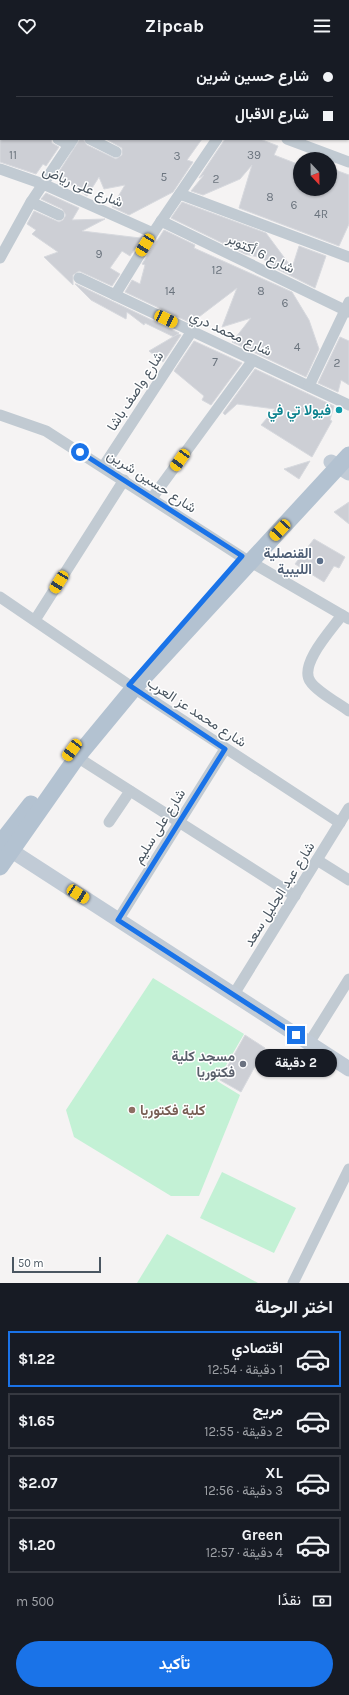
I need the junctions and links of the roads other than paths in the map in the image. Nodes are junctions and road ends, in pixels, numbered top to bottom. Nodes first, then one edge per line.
1 (92, 140) edge
2 (216, 140) edge
3 (290, 140) edge
4 (71, 142) edge
5 (116, 152) dead end
6 (349, 162) edge
7 (0, 169) edge
8 (43, 184) junction
9 (180, 194) junction
10 (31, 202) junction
11 (59, 215) dead end
12 (161, 221) junction
13 (153, 233) junction
14 (349, 257) edge
15 (0, 258) edge
16 (79, 278) dead end
17 (115, 295) junction
18 (348, 308) edge
19 (192, 331) junction
20 (253, 360) junction
21 (309, 386) junction
22 (349, 405) edge
23 (0, 415) edge
24 (349, 442) edge
25 (342, 464) edge
26 (103, 467) junction
27 (124, 480) junction
28 (152, 498) junction
29 (246, 559) junction
30 (0, 597) edge
31 (346, 617) edge
32 (35, 620) junction
33 (131, 687) junction
34 (349, 711) edge
35 (225, 749) junction
36 (77, 757) junction
37 (130, 791) junction
38 (349, 808) edge
39 (109, 822) dead end
40 (179, 822) junction
41 (340, 823) junction
42 (4, 846) edge
43 (317, 860) junction
44 (0, 867) edge
45 (349, 880) edge
46 (295, 896) junction
47 (118, 920) junction
48 (349, 979) edge
49 (234, 994) junction
50 (309, 1043) junction
51 (349, 1069) edge
52 (349, 1169) edge
53 (293, 1283) edge

1 - 5 street
2 - 9 street
3 - 6 street
4 - 8 street
7 - 8 street, شارع على رياض
8 - 10 street
8 - 13 street, شارع على رياض
9 - 12 street
9 - 14 street
10 - 11 street
10 - 15 street
12 - 13 street
12 - 18 street, شارع 6 أكتوبر
13 - 17 street
16 - 17 street, شارع محمد دري
17 - 19 street, شارع محمد دري
18 - 21 street
19 - 20 street, شارع محمد دري
19 - 26 street, شارع واصف باشا
20 - 21 street, شارع محمد دري
20 - 28 street
21 - 22 street, شارع محمد دري
23 - 26 street, شارع حسين شرين
24 - 25 main road
25 - 29 main road
26 - 27 street, شارع حسين شرين
27 - 28 street, شارع حسين شرين
27 - 32 street
28 - 29 street, شارع حسين شرين
29 - 31 street, شارع حسين شرين
29 - 33 main road
30 - 32 street, شارع محمد عز العرب
31 - 34 street
32 - 33 street, شارع محمد عز العرب
33 - 35 street, شارع محمد عز العرب
33 - 36 main road
33 - 42 main road
35 - 40 street, شارع على سليم
35 - 41 street, شارع محمد عز العرب
36 - 37 street
36 - 42 main road
37 - 39 street
37 - 40 street
38 - 41 street, شارع عبد الجليل سعد
40 - 46 street
40 - 47 street, شارع على سليم
41 - 43 street, شارع عبد الجليل سعد
42 - 44 main road
42 - 47 street
43 - 45 street
43 - 46 street, شارع عبد الجليل سعد
46 - 49 street, شارع عبد الجليل سعد
47 - 49 street
48 - 50 street
49 - 50 street
50 - 51 street
52 - 53 street

